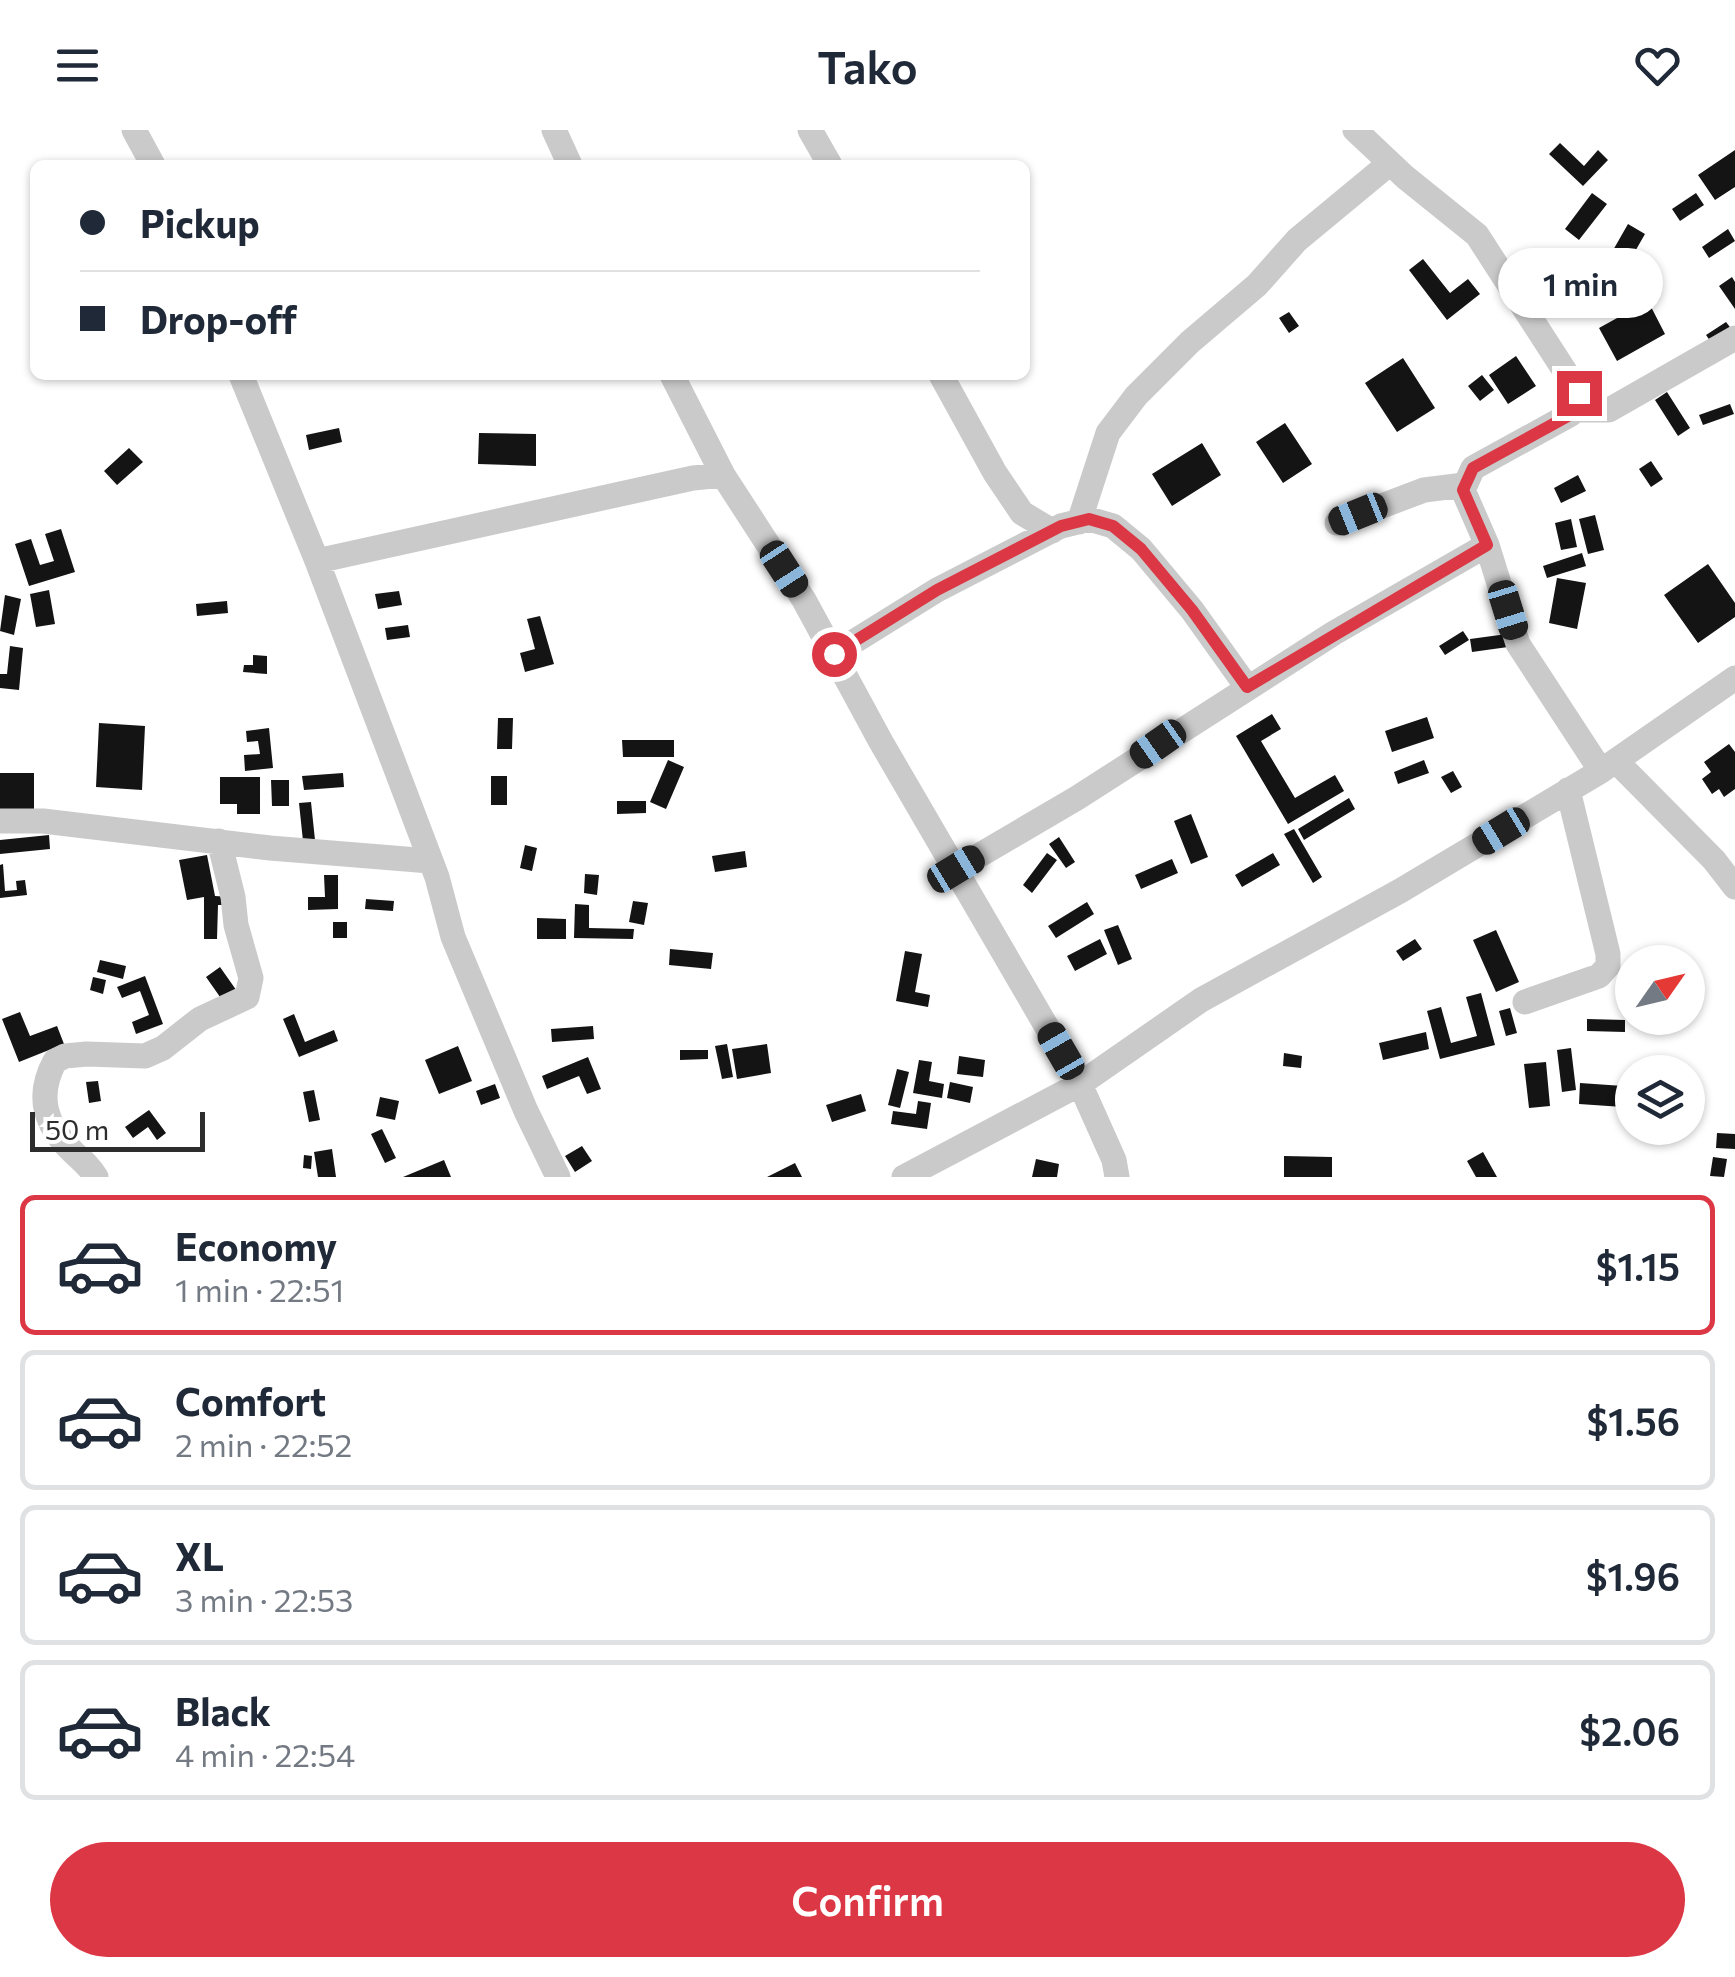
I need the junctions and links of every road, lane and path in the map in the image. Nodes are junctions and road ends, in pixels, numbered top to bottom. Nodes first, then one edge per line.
1 (134, 130) edge
2 (554, 130) edge
3 (810, 130) edge
4 (1355, 130) edge
5 (150, 160) edge
6 (568, 160) edge
7 (827, 160) edge
8 (1390, 163) junction
9 (1735, 338) edge
10 (243, 380) edge
11 (675, 380) edge
12 (945, 380) edge
13 (1574, 410) junction
14 (723, 475) junction
15 (1464, 485) junction
16 (1078, 522) junction
17 (1337, 523) dead end
18 (1052, 531) junction
19 (1487, 545) junction
20 (318, 561) junction
21 (834, 654) junction
22 (1735, 678) edge
23 (1247, 687) junction
24 (1609, 766) junction
25 (1568, 790) junction
26 (0, 821) edge
27 (220, 841) junction
28 (430, 861) junction
29 (956, 869) junction
30 (1735, 887) edge
31 (1525, 1002) dead end
32 (1080, 1084) junction
33 (96, 1177) edge
34 (558, 1177) edge
35 (904, 1177) edge
36 (1118, 1177) edge

1 - 5 street
2 - 6 street
3 - 7 street
4 - 8 street
8 - 13 street
8 - 16 street
9 - 13 street
10 - 20 street
11 - 14 street
12 - 18 street
13 - 15 street
14 - 20 street
14 - 21 street
15 - 17 street
15 - 19 street
16 - 18 street
16 - 23 street
18 - 21 street
19 - 23 street
19 - 24 street
20 - 28 street
21 - 29 street
22 - 24 street
23 - 29 street
24 - 25 street
24 - 30 street
25 - 31 street
25 - 32 street
26 - 27 street
27 - 28 street
27 - 33 street
28 - 34 street
29 - 32 street
32 - 35 street
32 - 36 street

